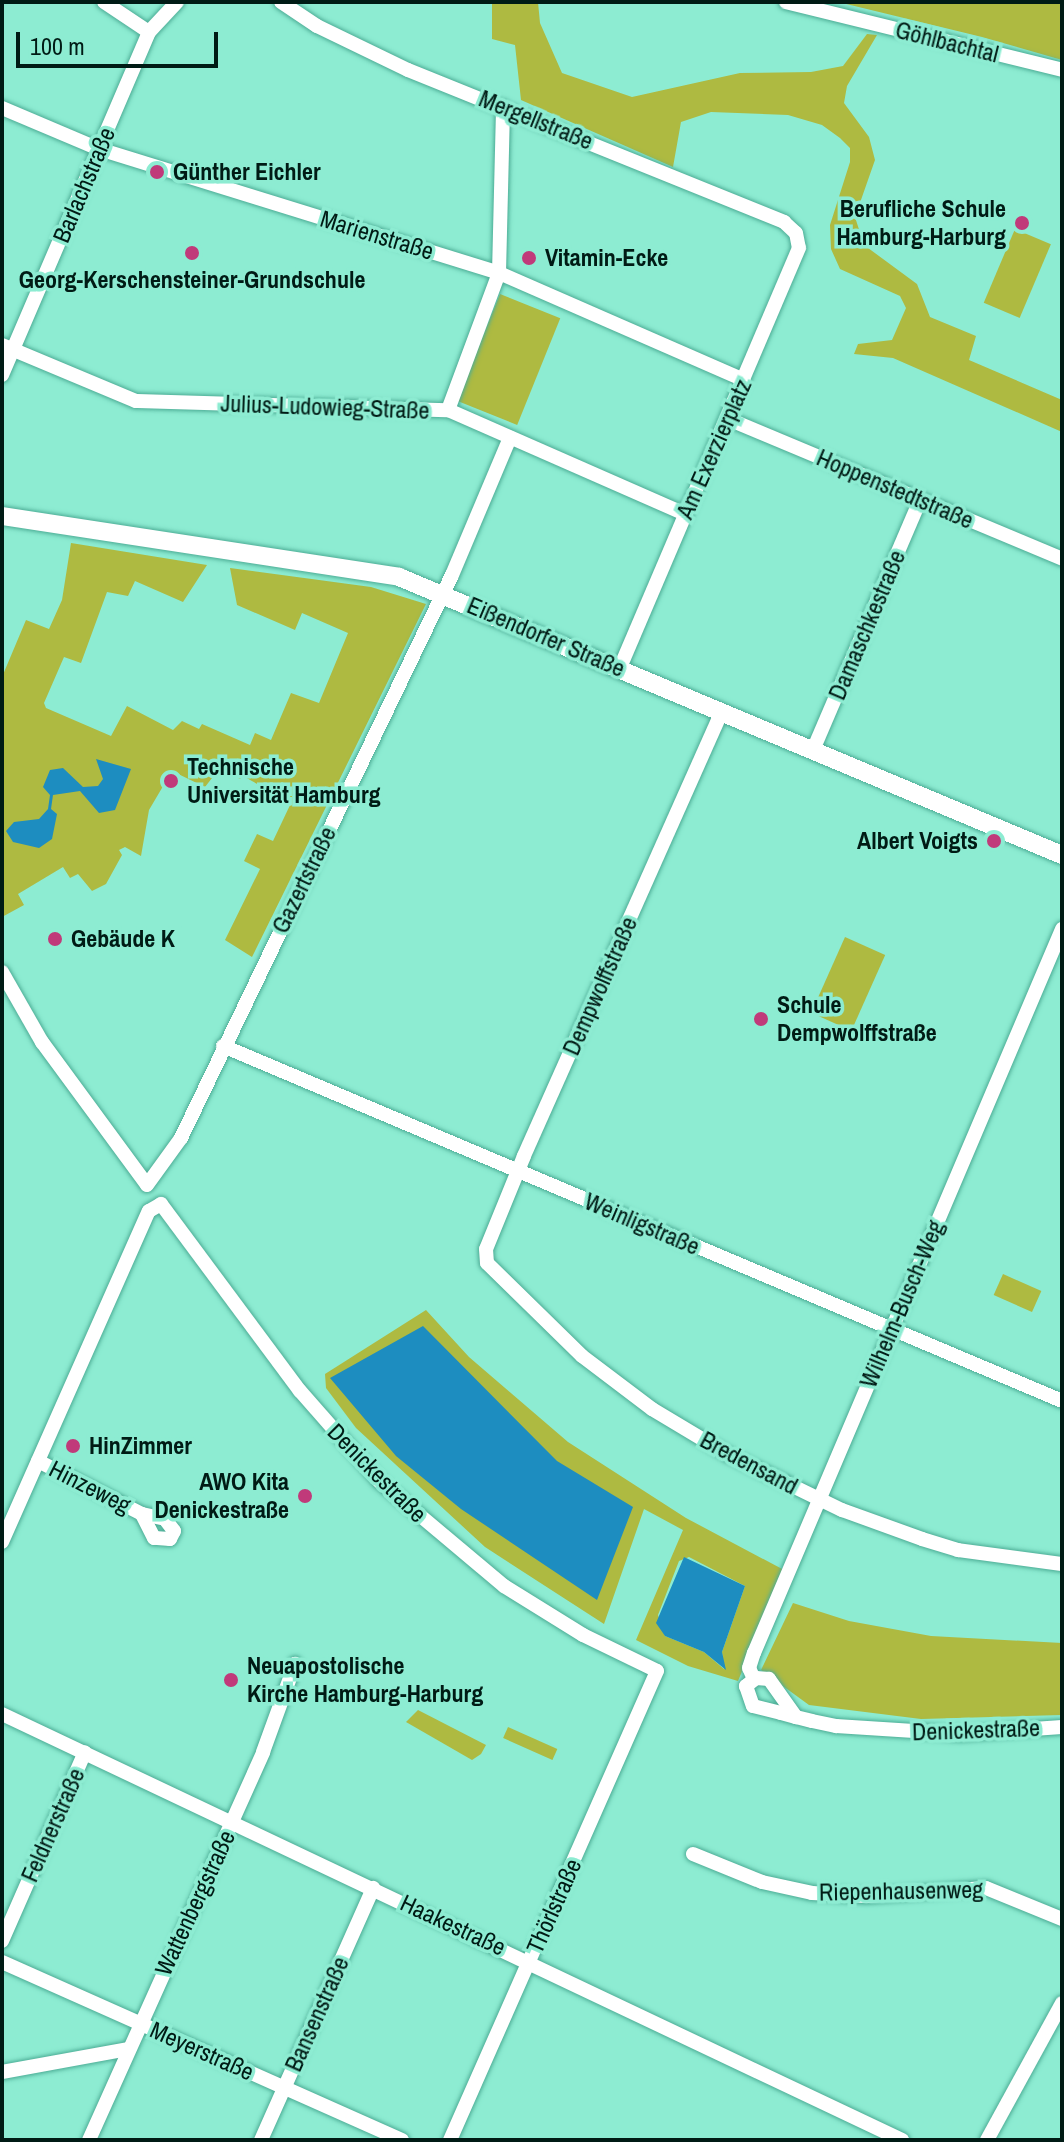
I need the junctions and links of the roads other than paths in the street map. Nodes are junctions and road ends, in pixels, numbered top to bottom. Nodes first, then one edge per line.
1 (104, 2) edge
2 (177, 2) edge
3 (281, 2) edge
4 (786, 2) edge
5 (149, 32) junction
6 (1062, 70) edge
7 (503, 107) junction
8 (2, 108) edge
9 (99, 149) junction
10 (794, 230) joint
11 (499, 273) junction
12 (7, 347) edge
13 (2, 375) edge
14 (744, 380) junction
15 (448, 410) junction
16 (728, 419) junction
17 (510, 438) junction
18 (920, 500) junction
19 (685, 514) junction
20 (2, 516) edge
21 (1062, 559) edge
22 (441, 592) junction
23 (620, 668) junction
24 (722, 711) junction
25 (813, 750) junction
26 (1062, 855) edge
27 (1062, 929) edge
28 (2, 972) edge
29 (223, 1046) junction
30 (518, 1172) junction
31 (487, 1263) joint
32 (891, 1329) junction
33 (1062, 1401) edge
34 (38, 1461) junction
35 (822, 1501) junction
36 (142, 1514) dead end
37 (2, 1542) edge
38 (1062, 1564) edge
39 (295, 1664) dead end
40 (657, 1671) joint
41 (754, 1679) junction
42 (2, 1714) edge
43 (796, 1717) junction
44 (1062, 1727) edge
45 (85, 1752) junction
46 (232, 1822) junction
47 (693, 1854) dead end
48 (373, 1888) junction
49 (1062, 1919) edge
50 (2, 1941) edge
51 (530, 1961) junction
52 (2, 1962) edge
53 (1062, 2003) edge
54 (140, 2024) junction
55 (129, 2049) junction
56 (2, 2072) edge
57 (284, 2087) junction
58 (89, 2140) edge
59 (261, 2140) edge
60 (402, 2140) edge
61 (450, 2140) edge
62 (902, 2140) edge
63 (987, 2140) edge

1 - 5 street
2 - 5 street, Barlachstraße
3 - 7 street, Mergellstraße
4 - 6 street, Göhlbachtal
5 - 9 street, Barlachstraße
7 - 10 street, Mergellstraße
7 - 11 street
8 - 9 street, Marienstraße
9 - 11 street, Marienstraße
9 - 12 street, Barlachstraße
10 - 14 street, Am Exerzierplatz
11 - 14 street, Marienstraße
11 - 15 street
12 - 13 street, Barlachstraße
12 - 15 street, Julius-Ludowieg-Straße
14 - 16 street, Am Exerzierplatz
15 - 17 street, Julius-Ludowieg-Straße
16 - 18 street, Hoppenstedtstraße
16 - 19 street, Am Exerzierplatz
17 - 19 street, Julius-Ludowieg-Straße
17 - 22 street, Gazertstraße
18 - 21 street, Hoppenstedtstraße
18 - 25 street, Damaschkestraße
19 - 23 street, Am Exerzierplatz
20 - 22 main road, Eißendorfer Straße
22 - 23 main road, Eißendorfer Straße
22 - 29 street, Gazertstraße
23 - 24 main road, Eißendorfer Straße
24 - 25 main road, Eißendorfer Straße
24 - 30 street, Dempwolffstraße
25 - 26 main road, Eißendorfer Straße
27 - 32 street, Wilhelm-Busch-Weg
28 - 29 street, Gazertstraße
29 - 30 street, Weinligstraße
30 - 31 street, Dempwolffstraße
30 - 32 street, Weinligstraße
31 - 35 street, Bredensand
32 - 33 street, Weinligstraße
32 - 35 street, Wilhelm-Busch-Weg
34 - 36 street, Hinzeweg
34 - 37 street
34 - 40 street, Denickestraße
35 - 38 street, Bredensand
35 - 41 street, Wilhelm-Busch-Weg
39 - 46 street, Wattenbergstraße
40 - 51 street, Thörlstraße
41 - 43 street
41 - 43 street, Denickestraße
42 - 45 street, Haakestraße
43 - 44 street, Denickestraße
45 - 46 street, Haakestraße
45 - 50 street, Feldnerstraße
46 - 48 street, Haakestraße
46 - 54 street, Wattenbergstraße
47 - 49 street, Riepenhausenweg
48 - 51 street, Haakestraße
48 - 57 street, Bansenstraße
51 - 61 street, Thörlstraße
51 - 62 street, Haakestraße
52 - 54 street, Meyerstraße
53 - 63 street
54 - 55 street, Wattenbergstraße
54 - 57 street, Meyerstraße
55 - 56 street
55 - 58 street, Wattenbergstraße
57 - 59 street, Bansenstraße
57 - 60 street, Meyerstraße

